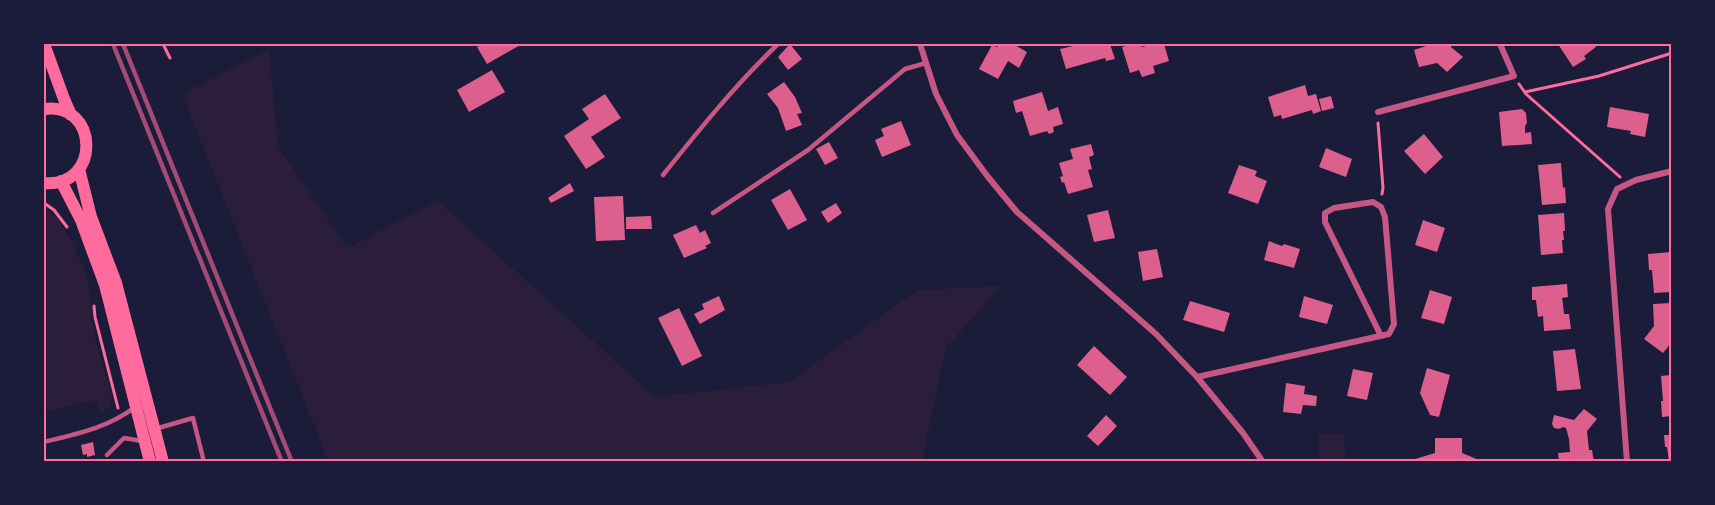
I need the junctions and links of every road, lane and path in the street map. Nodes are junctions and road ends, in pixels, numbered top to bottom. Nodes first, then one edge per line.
1 (44, 44) edge
2 (163, 44) edge
3 (778, 44) edge
4 (920, 44) edge
5 (1500, 44) edge
6 (1671, 53) edge
7 (170, 58) dead end
8 (926, 63) junction
9 (1514, 76) junction
10 (1525, 92) junction
11 (44, 109) edge
12 (1378, 112) joint
13 (71, 115) junction
14 (79, 169) junction
15 (1671, 171) edge
16 (663, 175) dead end
17 (61, 181) junction
18 (44, 183) edge
19 (1628, 184) junction
20 (44, 203) edge
21 (1378, 205) junction
22 (713, 213) dead end
23 (69, 229) dead end
24 (94, 297) dead end
25 (1381, 336) junction
26 (1197, 377) junction
27 (135, 406) junction
28 (121, 418) junction
29 (155, 429) junction
30 (44, 442) edge
31 (145, 442) junction
32 (106, 455) dead end
33 (150, 462) edge
34 (164, 462) edge
35 (204, 462) edge
36 (1263, 462) edge
37 (1627, 462) edge

1 - 13 main road
2 - 7 path
3 - 16 lane
4 - 8 street
5 - 9 street
6 - 10 path
8 - 22 lane
8 - 26 street
9 - 10 path
9 - 12 street
10 - 19 path
11 - 13 main road
12 - 21 path
13 - 14 main road
14 - 17 main road
14 - 29 main road
15 - 19 street
17 - 18 main road
17 - 27 main road
19 - 37 street
20 - 23 path
21 - 25 street
21 - 25 street
24 - 28 path
25 - 26 street
26 - 36 street
27 - 28 lane
27 - 31 main road
28 - 30 lane
29 - 34 main road
29 - 35 lane
31 - 32 lane
31 - 33 main road

